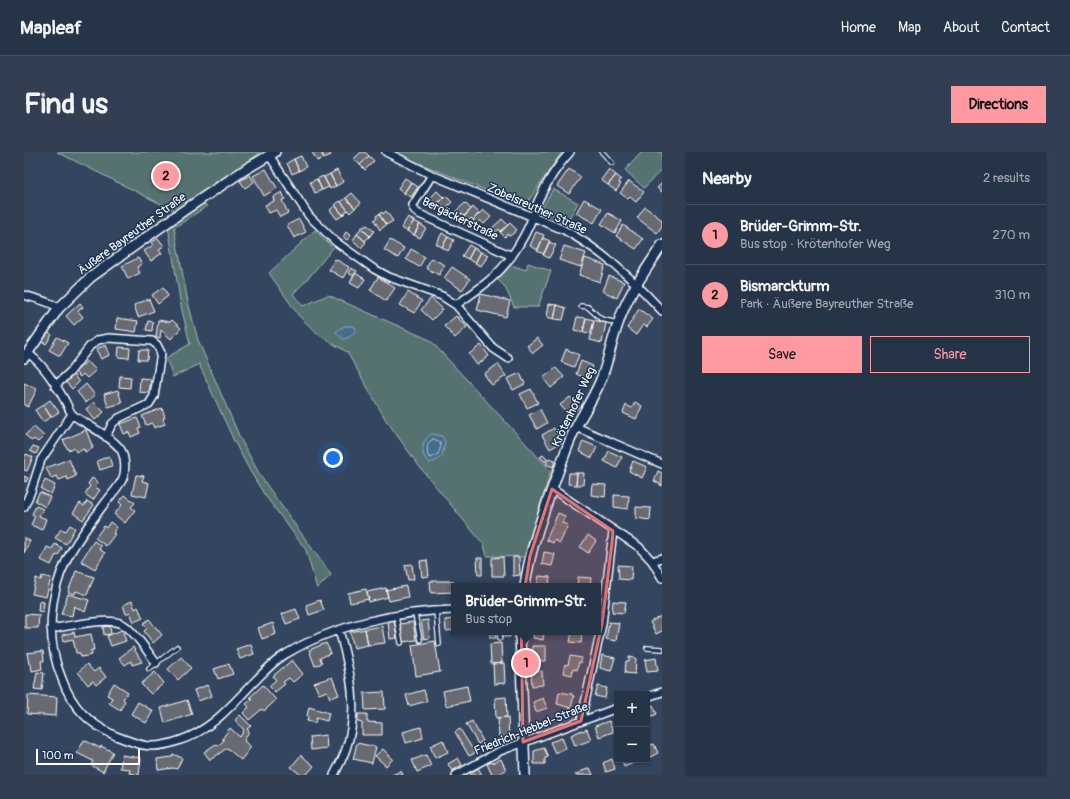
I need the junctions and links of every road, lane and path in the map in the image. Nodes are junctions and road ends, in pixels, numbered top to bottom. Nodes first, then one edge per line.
1 (386, 152) edge
2 (570, 152) edge
3 (602, 152) edge
4 (272, 154) edge
5 (612, 163) dead end
6 (432, 175) junction
7 (533, 217) junction
8 (662, 245) edge
9 (512, 256) junction
10 (636, 284) junction
11 (24, 295) edge
12 (456, 305) junction
13 (581, 306) dead end
14 (59, 308) junction
15 (662, 311) edge
16 (618, 323) junction
17 (25, 356) edge
18 (508, 358) dead end
19 (55, 386) junction
20 (72, 414) junction
21 (576, 427) junction
22 (106, 437) junction
23 (662, 464) edge
24 (552, 489) junction
25 (24, 507) edge
26 (613, 531) junction
27 (662, 558) edge
28 (652, 561) junction
29 (662, 578) edge
30 (526, 583) edge
31 (451, 610) edge
32 (436, 611) junction
33 (415, 614) junction
34 (396, 616) junction
35 (51, 629) junction
36 (601, 629) edge
37 (339, 630) junction
38 (520, 635) edge
39 (600, 635) edge
40 (420, 640) dead end
41 (401, 643) dead end
42 (438, 644) dead end
43 (177, 647) dead end
44 (646, 648) dead end
45 (662, 649) edge
46 (156, 663) junction
47 (149, 669) dead end
48 (662, 692) edge
49 (650, 696) edge
50 (614, 709) edge
51 (581, 721) junction
52 (523, 742) junction
53 (334, 775) edge
54 (456, 775) edge
55 (525, 775) edge

1 - 6 street, Zobelsreuther Straße
2 - 7 street
3 - 5 lane
4 - 12 street
4 - 14 street, Äußere Bayreuther Straße
6 - 7 street, Zobelsreuther Straße
6 - 9 street, Bergäckerstraße
7 - 9 street
7 - 10 street, Zobelsreuther Straße
8 - 10 street, Krötenhofer Weg
9 - 12 street
10 - 15 street, Zobelsreuther Straße
10 - 16 street, Krötenhofer Weg
11 - 14 street
12 - 18 street
13 - 16 lane
14 - 17 street, Äußere Bayreuther Straße
16 - 21 street, Krötenhofer Weg
17 - 19 street
19 - 20 street
19 - 22 street
20 - 22 street
20 - 25 street
21 - 23 street
21 - 24 street, Krötenhofer Weg
22 - 35 street
24 - 26 street
24 - 30 street, Krötenhofer Weg
26 - 28 street
26 - 36 street
27 - 28 street
28 - 29 street
31 - 32 street
32 - 33 street
32 - 42 lane
33 - 34 street
33 - 40 lane
34 - 37 street
34 - 41 lane
35 - 37 street
35 - 46 street
37 - 53 street
38 - 52 street
39 - 51 street
43 - 46 lane
44 - 45 lane
46 - 47 lane
48 - 49 street
50 - 51 street, Friedrich-Hebbel-Straße
51 - 52 street, Friedrich-Hebbel-Straße
52 - 54 street, Friedrich-Hebbel-Straße
52 - 55 street

